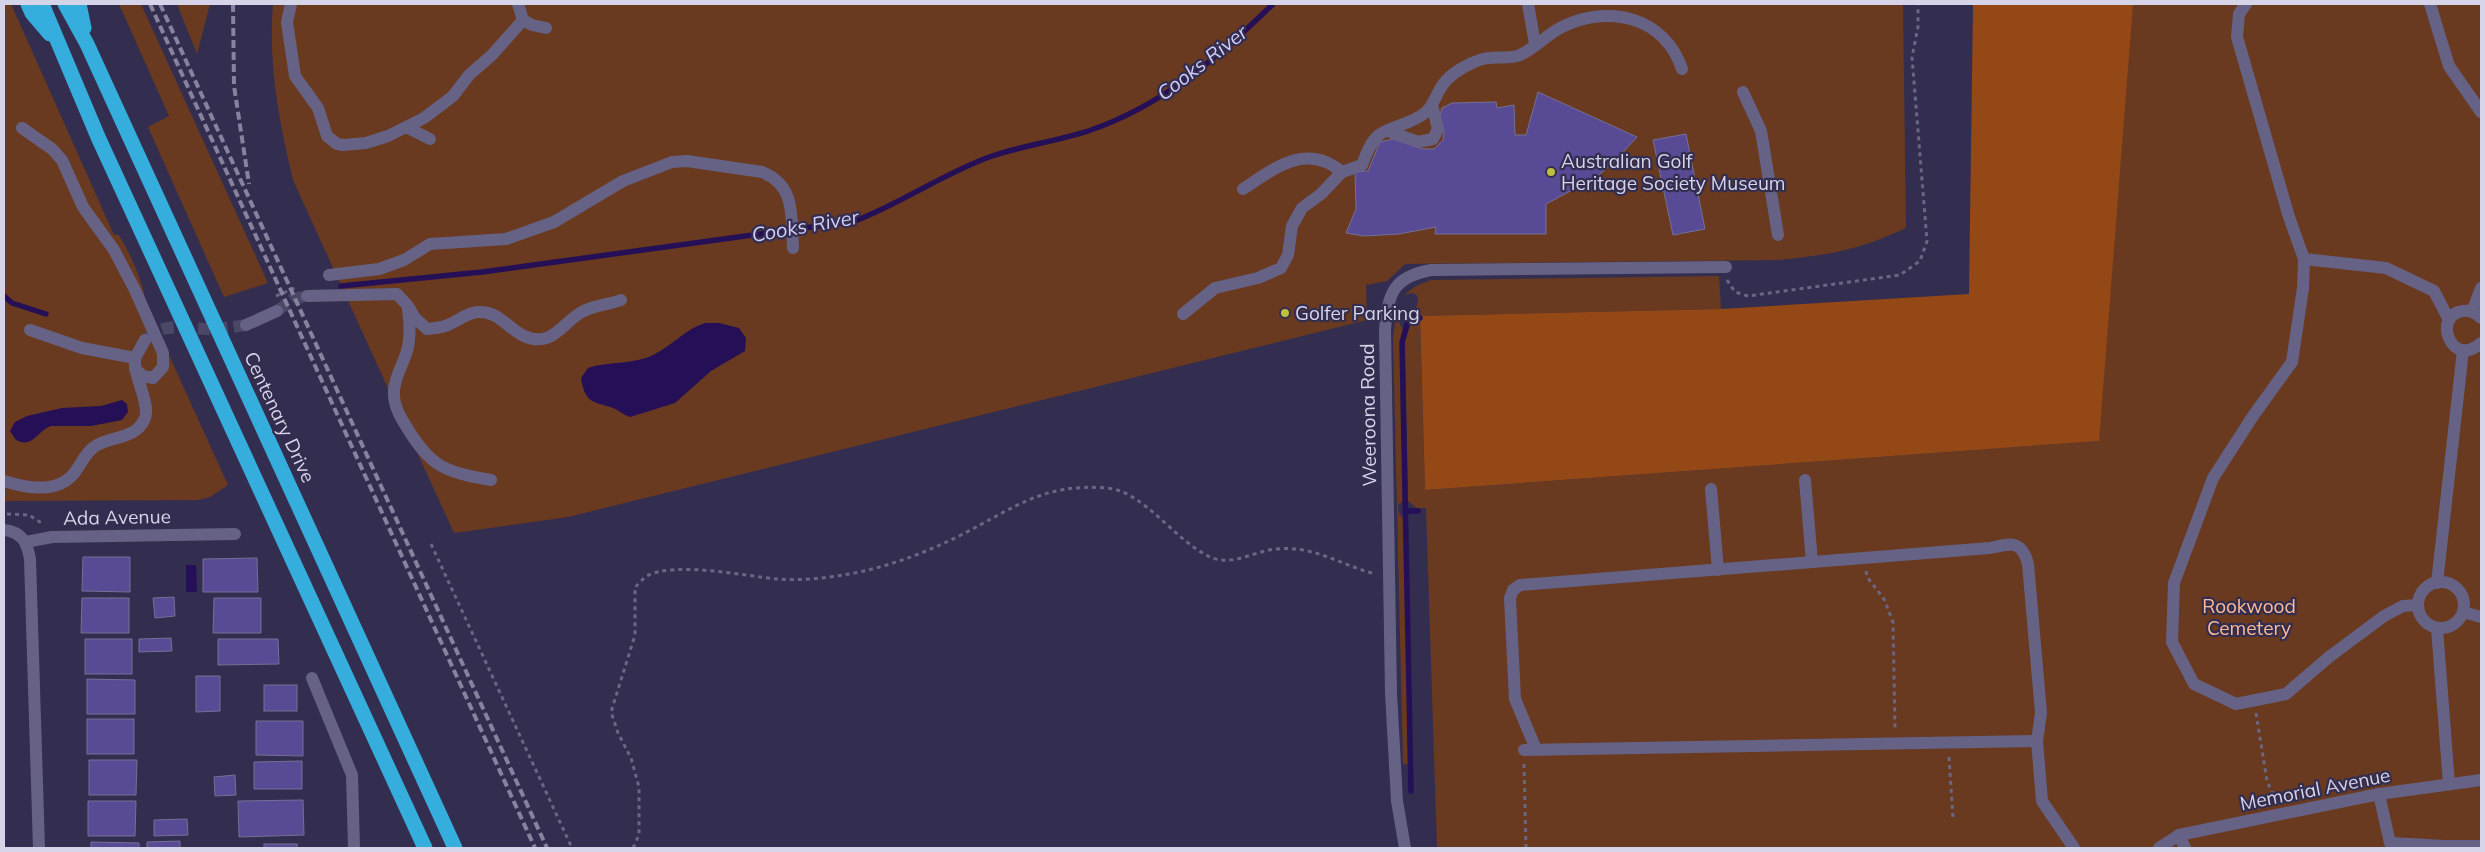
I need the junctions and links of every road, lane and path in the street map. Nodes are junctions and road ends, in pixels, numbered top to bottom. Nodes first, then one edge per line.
1 (28, 4) edge
2 (42, 4) edge
3 (65, 4) edge
4 (79, 4) edge
5 (291, 4) edge
6 (518, 4) edge
7 (1528, 4) edge
8 (1918, 4) edge
9 (2246, 4) edge
10 (2430, 4) edge
11 (523, 20) junction
12 (546, 28) dead end
13 (60, 44) junction
14 (87, 44) junction
15 (1535, 44) junction
16 (1682, 70) dead end
17 (1743, 92) dead end
18 (1432, 105) junction
19 (2481, 112) edge
20 (22, 128) dead end
21 (408, 128) junction
22 (1388, 131) junction
23 (430, 139) dead end
24 (1342, 172) junction
25 (1243, 189) dead end
26 (1778, 235) dead end
27 (792, 248) dead end
28 (2304, 259) junction
29 (1726, 267) joint
30 (328, 275) dead end
31 (2481, 288) edge
32 (306, 296) tunnel mouth
33 (620, 300) dead end
34 (408, 306) junction
35 (277, 311) tunnel mouth
36 (1183, 314) dead end
37 (2477, 315) edge
38 (2449, 320) junction
39 (246, 325) tunnel mouth
40 (30, 330) dead end
41 (145, 340) tunnel mouth
42 (2481, 343) edge
43 (2463, 350) junction
44 (135, 364) junction
45 (491, 480) dead end
46 (1805, 480) dead end
47 (4, 481) edge
48 (1711, 489) dead end
49 (4, 514) edge
50 (4, 530) edge
51 (235, 534) dead end
52 (52, 537) junction
53 (26, 542) junction
54 (431, 544) dead end
55 (1865, 558) junction
56 (1812, 562) junction
57 (1718, 570) junction
58 (1390, 578) junction
59 (2438, 583) junction
60 (2418, 605) junction
61 (2463, 612) junction
62 (2481, 617) edge
63 (2437, 628) junction
64 (312, 678) dead end
65 (2253, 700) junction
66 (2037, 741) junction
67 (1948, 742) junction
68 (1895, 743) junction
69 (1530, 749) junction
70 (2481, 780) edge
71 (2449, 784) junction
72 (2379, 794) junction
73 (2275, 815) junction
74 (1953, 819) dead end
75 (2179, 836) junction
76 (2481, 846) edge
77 (39, 848) edge
78 (354, 848) edge
79 (425, 848) edge
80 (455, 848) edge
81 (572, 848) edge
82 (634, 848) edge
83 (1405, 848) edge
84 (1526, 848) edge
85 (2074, 848) edge
86 (2160, 848) edge
87 (2185, 848) edge

1 - 13 highway
2 - 13 highway
3 - 14 highway, Centenary Drive
4 - 14 highway
5 - 21 street
6 - 11 street
7 - 15 street
8 - 29 path
9 - 28 street
10 - 19 street
11 - 12 street
11 - 21 street
13 - 79 highway
14 - 80 highway, Centenary Drive
15 - 16 street
15 - 18 street
17 - 26 street
18 - 22 street
18 - 22 street
20 - 44 street
21 - 23 street
22 - 24 street
24 - 25 street
24 - 36 street
27 - 30 street
28 - 38 street
28 - 65 street
29 - 58 street, Weeroona Road
31 - 37 street
32 - 34 street
33 - 34 street
34 - 45 street
35 - 39 street
37 - 38 street
38 - 43 street
40 - 44 street
41 - 44 street
42 - 43 street
43 - 59 street
44 - 47 street
46 - 56 street
48 - 57 street
49 - 52 path
50 - 53 street
51 - 52 street, Ada Avenue
52 - 53 street, Ada Avenue
53 - 77 street
54 - 81 path
55 - 56 street
55 - 66 street
55 - 68 path
56 - 57 street
57 - 69 street
58 - 82 path
58 - 83 street, Weeroona Road
59 - 60 street
59 - 61 street
60 - 63 street
60 - 65 street
61 - 62 street
61 - 63 street
63 - 71 street
64 - 78 street
65 - 73 path
66 - 67 street
66 - 85 street
67 - 68 street
67 - 74 path
68 - 69 street
69 - 84 path
70 - 71 street, Memorial Avenue
71 - 72 street, Memorial Avenue
72 - 73 street, Memorial Avenue
72 - 76 street
73 - 75 street, Memorial Avenue
75 - 86 street, Memorial Avenue
75 - 87 street

